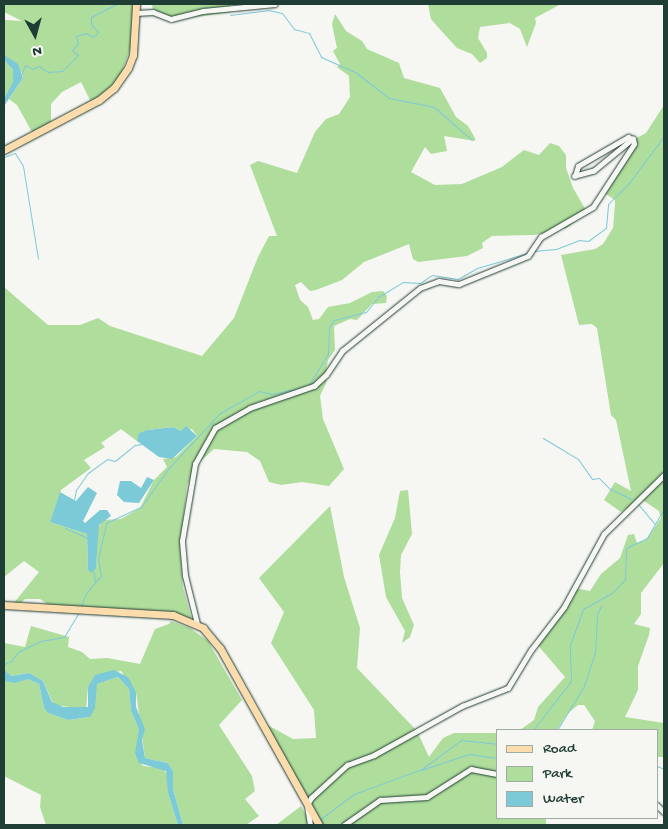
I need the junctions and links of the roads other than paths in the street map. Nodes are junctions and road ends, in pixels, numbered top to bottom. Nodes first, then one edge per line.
1 (136, 4) edge
2 (275, 4) edge
3 (136, 13) junction
4 (633, 139) junction
5 (4, 150) edge
6 (664, 475) edge
7 (4, 605) edge
8 (197, 624) junction
9 (496, 774) edge
10 (307, 804) junction
11 (310, 825) edge
12 (319, 825) edge
13 (344, 825) edge

1 - 3 main road
2 - 3 street
3 - 5 main road
4 - 4 street
4 - 8 street
6 - 10 street
7 - 8 main road
8 - 10 main road
9 - 13 street
10 - 11 street
10 - 12 main road

